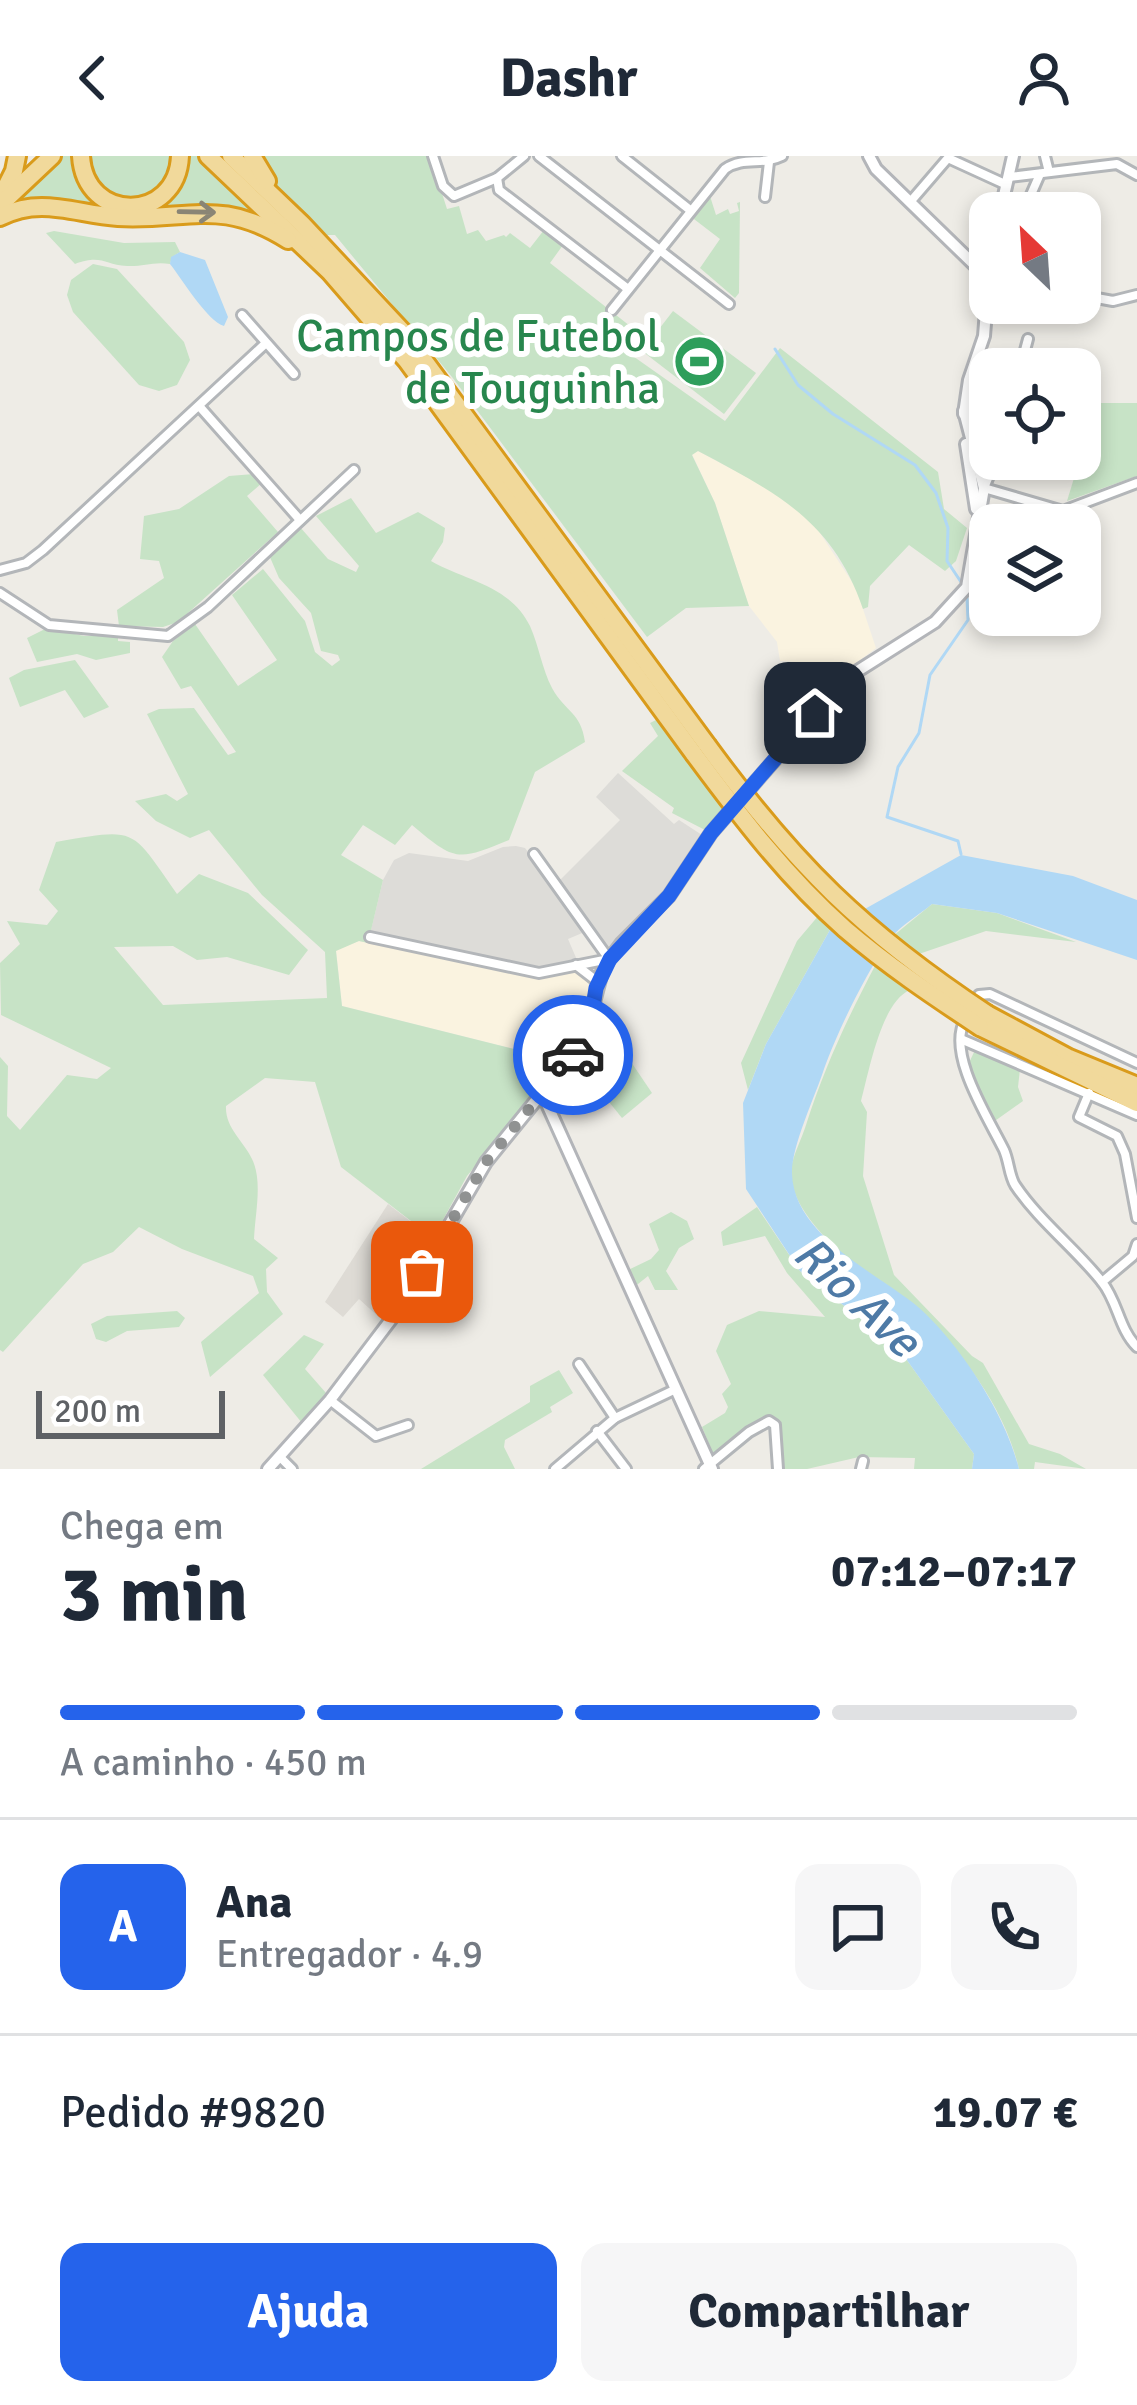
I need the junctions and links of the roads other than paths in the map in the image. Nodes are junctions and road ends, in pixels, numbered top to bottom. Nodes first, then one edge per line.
1 (17, 156) edge
2 (41, 156) edge
3 (52, 156) edge
4 (81, 156) edge
5 (180, 156) edge
6 (208, 156) edge
7 (231, 156) edge
8 (253, 156) edge
9 (433, 156) edge
10 (524, 156) edge
11 (539, 156) edge
12 (622, 156) edge
13 (782, 156) edge
14 (868, 156) edge
15 (1013, 156) edge
16 (1045, 156) edge
17 (633, 160) edge
18 (772, 167) junction
19 (1045, 172) junction
20 (1137, 176) edge
21 (497, 178) junction
22 (1008, 181) junction
23 (1005, 192) edge
24 (1034, 192) edge
25 (765, 197) dead end
26 (1, 198) edge
27 (911, 201) junction
28 (690, 210) junction
29 (0, 217) edge
30 (302, 224) junction
31 (660, 250) junction
32 (969, 259) edge
33 (330, 272) junction
34 (628, 289) junction
35 (1137, 295) edge
36 (1101, 299) edge
37 (729, 304) dead end
38 (612, 310) dead end
39 (242, 316) dead end
40 (985, 324) edge
41 (1028, 339) dead end
42 (266, 344) junction
43 (1026, 348) edge
44 (294, 374) dead end
45 (200, 407) junction
46 (353, 470) dead end
47 (983, 480) edge
48 (1137, 482) edge
49 (978, 489) junction
50 (300, 520) junction
51 (0, 570) edge
52 (0, 593) edge
53 (700, 749) junction
54 (534, 854) dead end
55 (370, 937) dead end
56 (610, 959) junction
57 (574, 964) junction
58 (598, 982) junction
59 (983, 1021) junction
60 (963, 1040) junction
61 (1137, 1063) edge
62 (1137, 1086) edge
63 (542, 1093) junction
64 (1089, 1094) junction
65 (1137, 1102) edge
66 (1137, 1115) edge
67 (1137, 1218) edge
68 (1137, 1244) edge
69 (1102, 1282) junction
70 (1137, 1347) edge
71 (579, 1364) dead end
72 (676, 1389) junction
73 (330, 1400) junction
74 (615, 1418) junction
75 (408, 1425) dead end
76 (597, 1431) junction
77 (280, 1456) junction
78 (709, 1468) edge
79 (268, 1469) edge
80 (292, 1469) edge
81 (555, 1469) edge
82 (626, 1469) edge
83 (778, 1469) edge

1 - 26 highway
2 - 26 highway
3 - 26 highway
4 - 5 highway
6 - 33 highway
7 - 30 highway
8 - 30 highway
9 - 21 street
10 - 21 street
11 - 31 street
12 - 17 street
13 - 18 street
14 - 27 main road
15 - 22 main road
16 - 19 street
17 - 28 street
18 - 25 street
18 - 28 street
19 - 20 street
19 - 22 street
19 - 24 street
21 - 34 street
22 - 23 main road
22 - 27 street
27 - 32 main road
28 - 31 street
29 -> 33 highway
30 - 53 highway
31 - 34 street
31 - 37 street
33 - 53 highway
34 - 38 street
35 - 36 street
39 - 42 street
40 - 49 main road
41 - 43 street
42 - 44 street
42 - 45 street
45 - 50 street
45 - 51 street
46 - 50 street
47 - 49 street
48 - 49 street
49 - 56 main road
50 - 52 street
53 - 59 highway, bridge
54 - 56 street
55 - 57 street
56 - 57 street
56 - 58 main road
57 - 58 street
58 - 63 main road
59 - 62 highway
59 - 65 highway
60 - 61 street
60 - 64 street
60 - 69 street
63 - 72 main road
63 - 73 main road
64 - 66 street
64 - 67 street
68 - 69 street
69 - 70 street
71 - 74 street
72 - 74 street
72 - 78 main road
73 - 75 street
73 - 77 main road
74 - 76 street
76 - 81 street
76 - 82 street
77 - 79 main road
77 - 80 street
78 - 83 street

